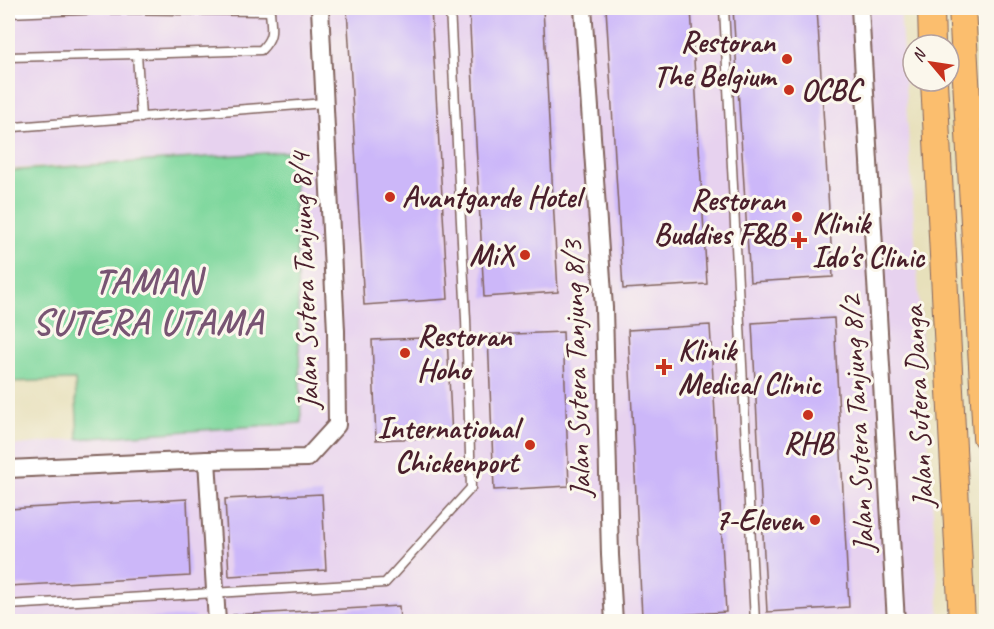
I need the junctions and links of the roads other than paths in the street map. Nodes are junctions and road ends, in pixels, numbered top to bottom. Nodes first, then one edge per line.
1 (106, 8) edge
2 (320, 8) edge
3 (450, 8) edge
4 (583, 8) edge
5 (724, 8) edge
6 (860, 8) edge
7 (931, 8) edge
8 (962, 8) edge
9 (270, 9) edge
10 (8, 13) edge
11 (932, 33) edge
12 (137, 54) junction
13 (8, 57) edge
14 (935, 93) edge
15 (324, 103) junction
16 (141, 118) junction
17 (8, 126) edge
18 (987, 437) edge
19 (207, 460) junction
20 (8, 469) edge
21 (216, 594) junction
22 (8, 605) edge
23 (217, 621) edge
24 (614, 621) edge
25 (755, 621) edge
26 (896, 621) edge
27 (962, 621) edge

1 - 9 lane
1 - 10 lane
2 - 15 street, Jalan Sutera Tanjung 8/4
3 - 21 lane
4 - 24 street, Jalan Sutera Tanjung 8/3
5 - 25 lane
6 - 26 street, Jalan Sutera Tanjung 8/2
7 - 11 main road
8 - 18 main road
9 - 12 lane
12 - 13 lane
12 - 16 lane
14 - 27 main road, Jalan Sutera Danga
15 - 16 lane
15 - 19 street, Jalan Sutera Tanjung 8/4
16 - 17 lane
19 - 20 street, Jalan Sutera Tanjung 8/4
19 - 21 street
21 - 22 lane
21 - 23 street

